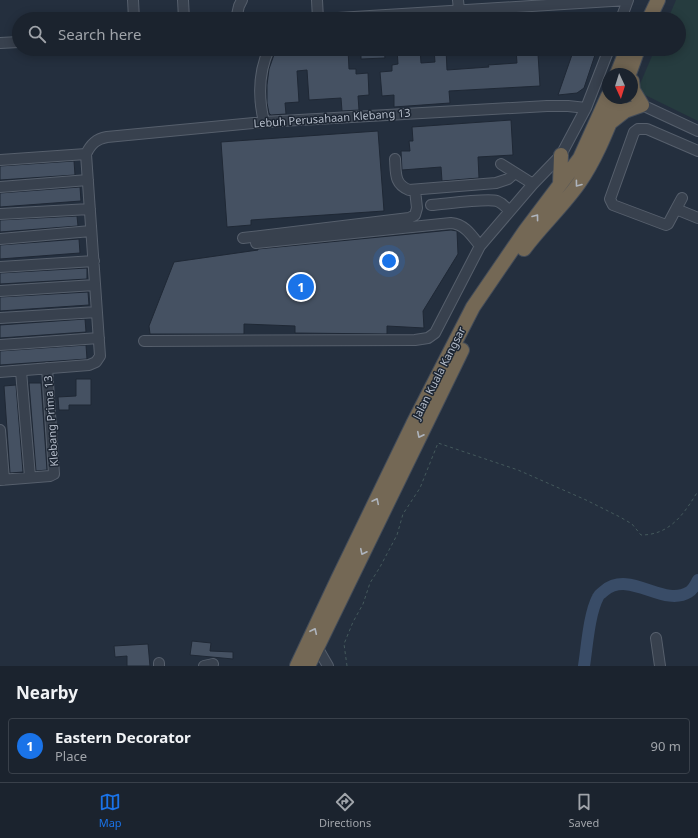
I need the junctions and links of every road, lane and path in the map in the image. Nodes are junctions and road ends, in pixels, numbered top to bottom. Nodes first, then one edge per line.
1 (133, 0) edge
2 (183, 0) edge
3 (242, 0) edge
4 (317, 0) edge
5 (628, 0) edge
6 (647, 0) edge
7 (658, 0) edge
8 (459, 5) edge
9 (134, 12) edge
10 (184, 12) edge
11 (238, 12) edge
12 (318, 12) edge
13 (390, 12) edge
14 (624, 12) edge
15 (643, 12) edge
16 (653, 12) edge
17 (12, 42) edge
18 (0, 43) edge
19 (267, 56) edge
20 (606, 56) edge
21 (624, 56) edge
22 (630, 56) edge
23 (635, 56) edge
24 (619, 68) edge
25 (629, 68) edge
26 (631, 68) edge
27 (638, 98) edge
28 (607, 104) edge
29 (611, 104) edge
30 (617, 104) edge
31 (638, 104) edge
32 (642, 105) junction
33 (586, 108) junction
34 (264, 122) junction
35 (603, 123) junction
36 (698, 131) edge
37 (698, 152) edge
38 (86, 154) junction
39 (561, 155) junction
40 (394, 159) dead end
41 (0, 160) edge
42 (501, 164) dead end
43 (515, 173) junction
44 (88, 180) junction
45 (533, 184) junction
46 (560, 184) junction
47 (0, 187) edge
48 (415, 190) junction
49 (682, 198) dead end
50 (431, 205) dead end
51 (90, 209) junction
52 (676, 209) junction
53 (509, 211) junction
54 (0, 214) edge
55 (698, 218) edge
56 (92, 231) junction
57 (243, 238) dead end
58 (0, 239) edge
59 (256, 243) dead end
60 (480, 246) junction
61 (94, 261) junction
62 (0, 267) edge
63 (95, 285) junction
64 (0, 291) edge
65 (97, 312) junction
66 (0, 318) edge
67 (99, 338) junction
68 (144, 341) dead end
69 (0, 345) edge
70 (47, 368) junction
71 (21, 371) junction
72 (0, 372) edge
73 (0, 430) edge
74 (30, 477) junction
75 (2, 480) edge
76 (698, 491) edge
77 (656, 638) dead end
78 (317, 647) junction
79 (297, 666) edge
80 (308, 666) edge
81 (328, 666) edge
82 (347, 666) edge
83 (660, 666) edge

1 - 9 street
2 - 10 street
3 - 11 street
4 - 12 street
5 - 8 street
5 - 14 street
6 - 15 highway
7 - 16 highway
8 - 13 street
17 - 18 street
19 - 34 street
20 - 33 street
21 - 24 highway
22 - 25 highway
23 - 26 highway
27 - 32 highway
28 - 35 highway, Jalan Kuala Kangsar
29 - 35 highway
30 - 35 highway, Jalan Kuala Kangsar
31 - 32 street
32 - 35 highway
32 - 36 street
33 - 34 street, Lebuh Perusahaan Klebang 13
33 - 39 street
34 - 38 street, Lebuh Perusahaan Klebang 13
35 - 46 highway, Jalan Kuala Kangsar
35 -> 78 highway, Jalan Kuala Kangsar
37 - 52 street
38 - 41 street
38 - 44 street
39 - 45 street
39 - 46 highway
40 - 48 street
42 - 43 street
43 - 45 street
43 - 48 street
44 - 47 street
44 - 51 street
45 - 53 street
79 -> 46 highway, Jalan Kuala Kangsar
48 - 57 street
49 - 52 street
50 - 53 street
51 - 54 street
51 - 56 street
52 - 55 street
53 - 60 street
56 - 58 street
56 - 61 street
59 - 60 street
60 - 68 street
61 - 62 street
61 - 63 street
63 - 64 street
63 - 65 street
65 - 66 street
65 - 67 street
67 - 69 street
67 - 70 street
70 - 71 street
70 - 74 street, Klebang Prima 13
71 - 72 street
71 - 74 street
73 - 75 street
74 - 75 street
76 - 82 path
77 - 83 street
78 - 80 highway, Jalan Kuala Kangsar
78 - 81 street

